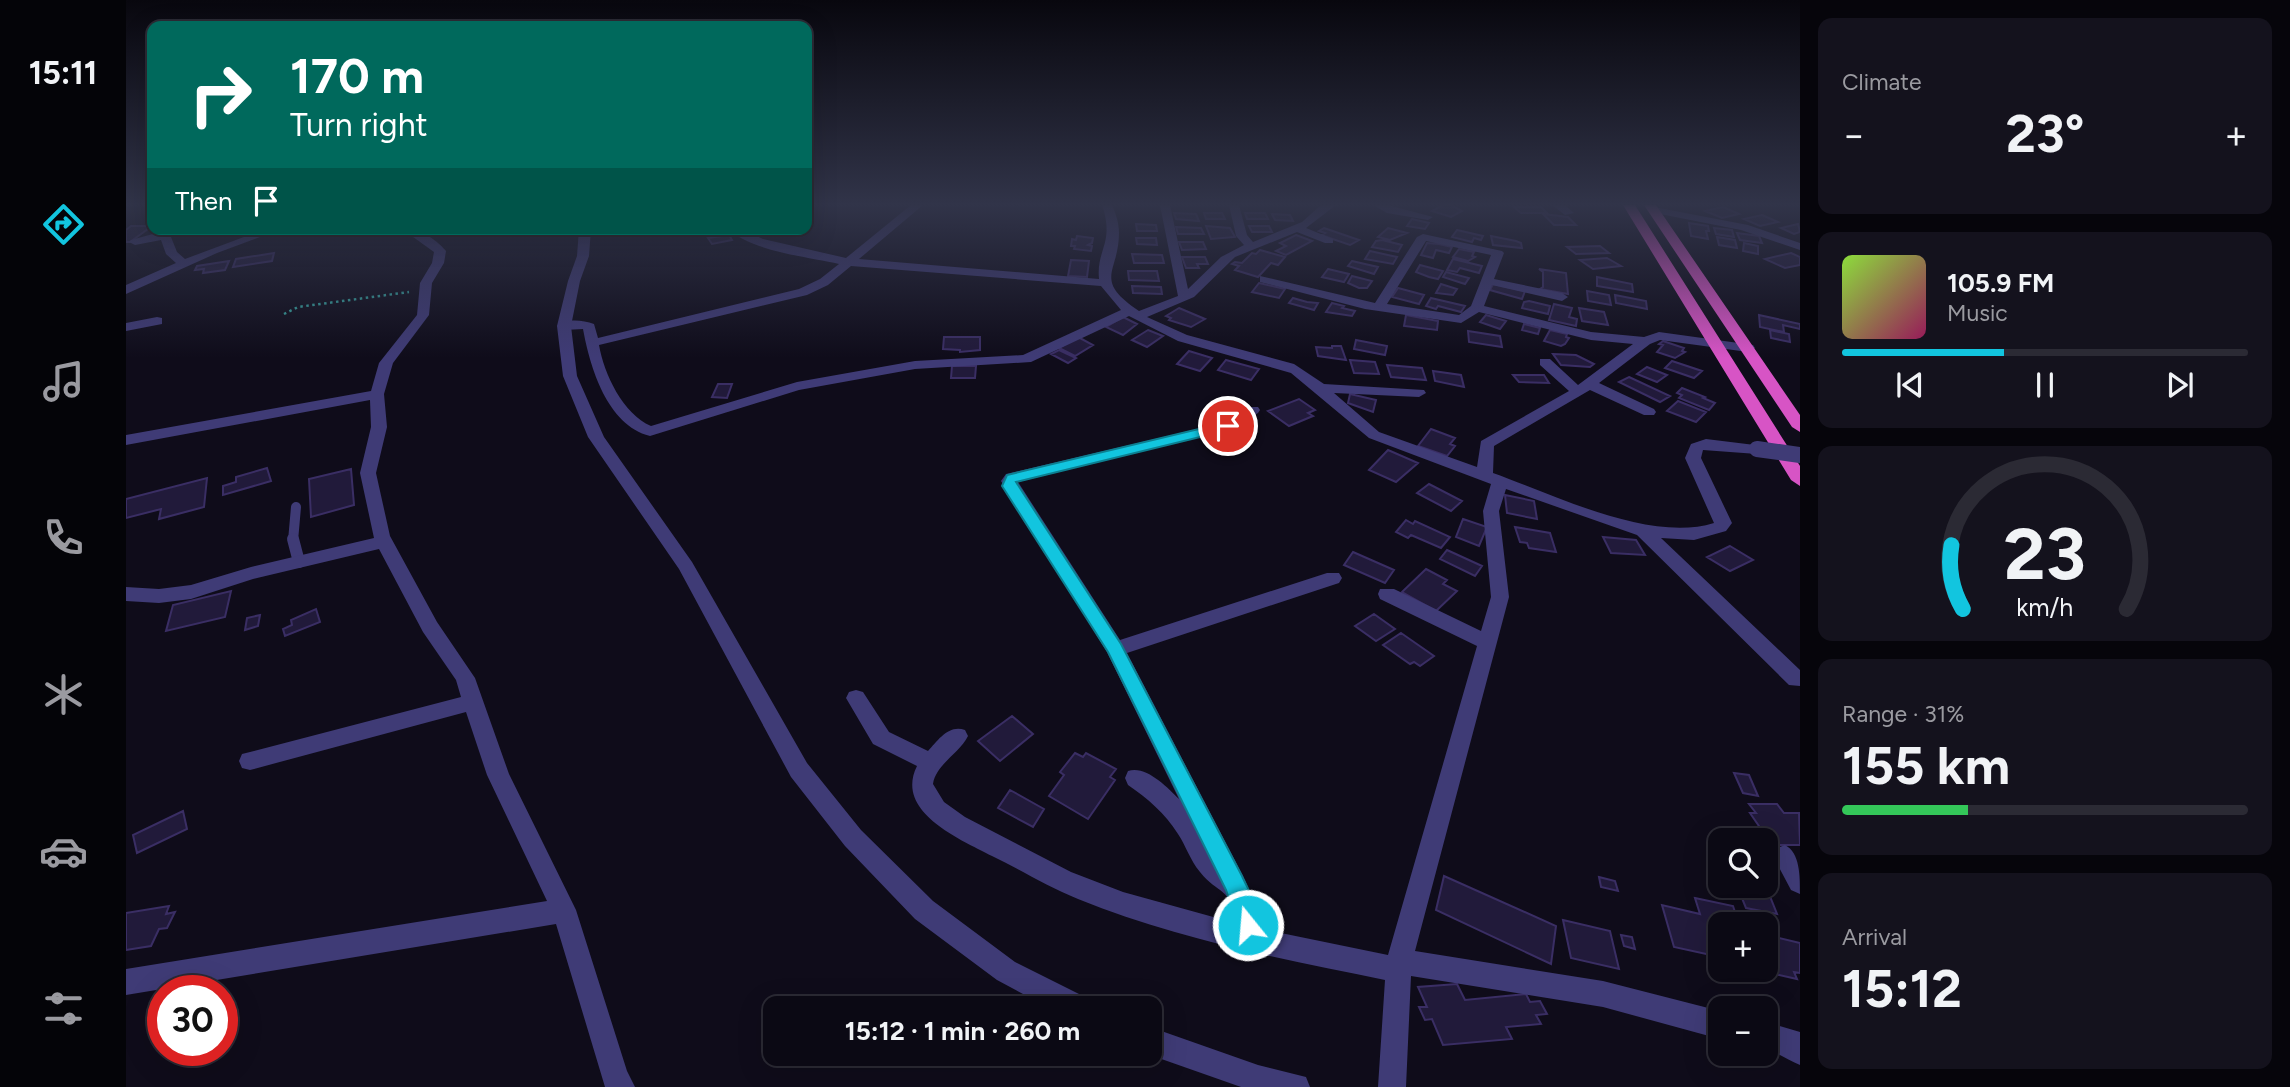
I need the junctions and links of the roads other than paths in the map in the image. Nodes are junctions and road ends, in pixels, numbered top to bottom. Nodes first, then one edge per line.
1 (174, 256) edge
2 (206, 256) edge
3 (439, 256) edge
4 (583, 256) edge
5 (820, 256) edge
6 (856, 256) edge
7 (1110, 256) edge
8 (1175, 256) edge
9 (1232, 256) edge
10 (1411, 256) edge
11 (1497, 256) edge
12 (1661, 256) edge
13 (1685, 256) edge
14 (848, 262) junction
15 (184, 264) junction
16 (1264, 279) dead end
17 (1488, 281) junction
18 (1105, 282) junction
19 (126, 290) edge
20 (1184, 296) junction
21 (1562, 296) dead end
22 (1379, 307) junction
23 (1477, 307) junction
24 (1133, 313) junction
25 (157, 321) dead end
26 (564, 326) junction
27 (126, 327) edge
28 (1645, 341) junction
29 (592, 343) junction
30 (1718, 345) junction
31 (1748, 348) junction
32 (1545, 362) dead end
33 (1582, 387) junction
34 (1319, 388) junction
35 (1419, 393) dead end
36 (377, 394) junction
37 (1253, 410) dead end
38 (1649, 412) dead end
39 (1800, 427) edge
40 (126, 440) edge
41 (1800, 455) edge
42 (1492, 478) junction
43 (1800, 480) edge
44 (296, 507) dead end
45 (1643, 531) junction
46 (384, 542) junction
47 (299, 562) junction
48 (1334, 578) dead end
49 (126, 594) edge
50 (1387, 594) dead end
51 (1486, 642) junction
52 (1115, 649) junction
53 (1796, 679) dead end
54 (856, 698) dead end
55 (472, 702) junction
56 (957, 736) dead end
57 (250, 761) dead end
58 (932, 763) junction
59 (1136, 778) dead end
60 (1784, 856) dead end
61 (1800, 882) edge
62 (1234, 884) junction
63 (564, 910) junction
64 (1250, 940) junction
65 (1399, 965) junction
66 (126, 982) edge
67 (1054, 996) edge
68 (1708, 1022) edge
69 (1778, 1039) edge
70 (1162, 1045) edge
71 (1800, 1051) edge
72 (621, 1087) edge
73 (1296, 1087) edge
74 (1392, 1087) edge

1 - 15 street
2 - 15 street
3 - 36 street
4 - 26 street
5 - 14 street
6 - 14 street
7 - 18 street
8 - 20 street
9 - 20 street
10 - 22 street
11 - 17 street
12 - 30 highway
13 - 31 highway
14 - 18 street
14 - 29 street
15 - 19 street
16 - 22 street
17 - 21 street
17 - 23 street
18 - 24 street
20 - 24 street
22 - 23 street
23 - 28 street
24 - 29 street
24 - 34 street
25 - 27 street
26 - 29 street
26 - 67 street
28 - 30 street
28 - 33 street
30 - 31 street
30 - 43 highway
31 - 39 highway
32 - 33 street
33 - 38 street
33 - 42 street
34 - 35 street
34 - 42 street
36 - 40 street
36 - 46 street
37 - 52 street
41 - 45 street, bridge
42 - 45 street
42 - 51 street
44 - 47 lane
45 - 53 street
46 - 47 street
46 - 55 street
47 - 49 street
48 - 52 street
50 - 51 street
51 - 65 street
52 - 62 street
54 - 58 street
55 - 57 street
55 - 63 street
56 - 58 street
58 - 64 street
59 - 62 street
60 - 61 street
62 - 64 street
63 - 66 street
63 - 72 street
64 - 65 street
65 - 68 street
65 - 74 street
69 - 71 street
70 - 73 street

